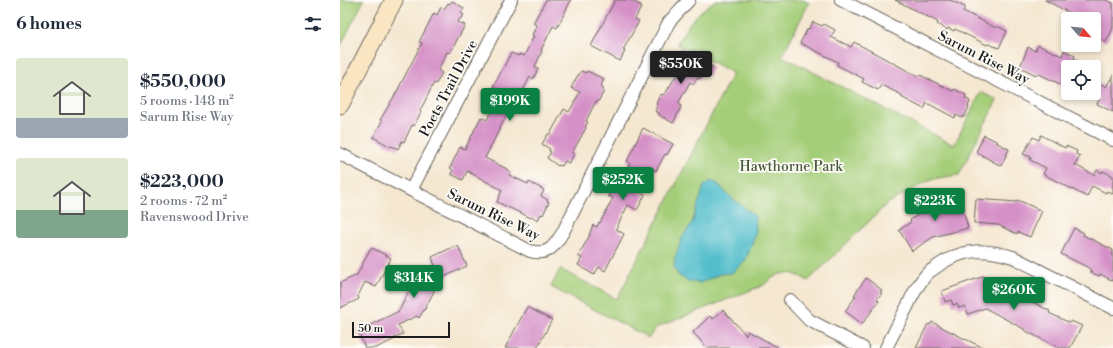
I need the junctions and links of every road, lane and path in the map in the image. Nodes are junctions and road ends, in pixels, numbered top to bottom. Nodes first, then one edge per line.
1 (394, 0) edge
2 (511, 0) edge
3 (689, 0) edge
4 (841, 0) edge
5 (340, 105) edge
6 (1113, 140) edge
7 (340, 154) edge
8 (411, 190) junction
9 (790, 300) dead end
10 (1113, 308) edge
11 (863, 348) edge
12 (886, 348) edge

1 - 5 street
2 - 8 street, Poets Trail Drive
3 - 8 street, Sarum Rise Way
4 - 6 street, Sarum Rise Way
7 - 8 street, Sarum Rise Way
9 - 11 street
10 - 12 street

